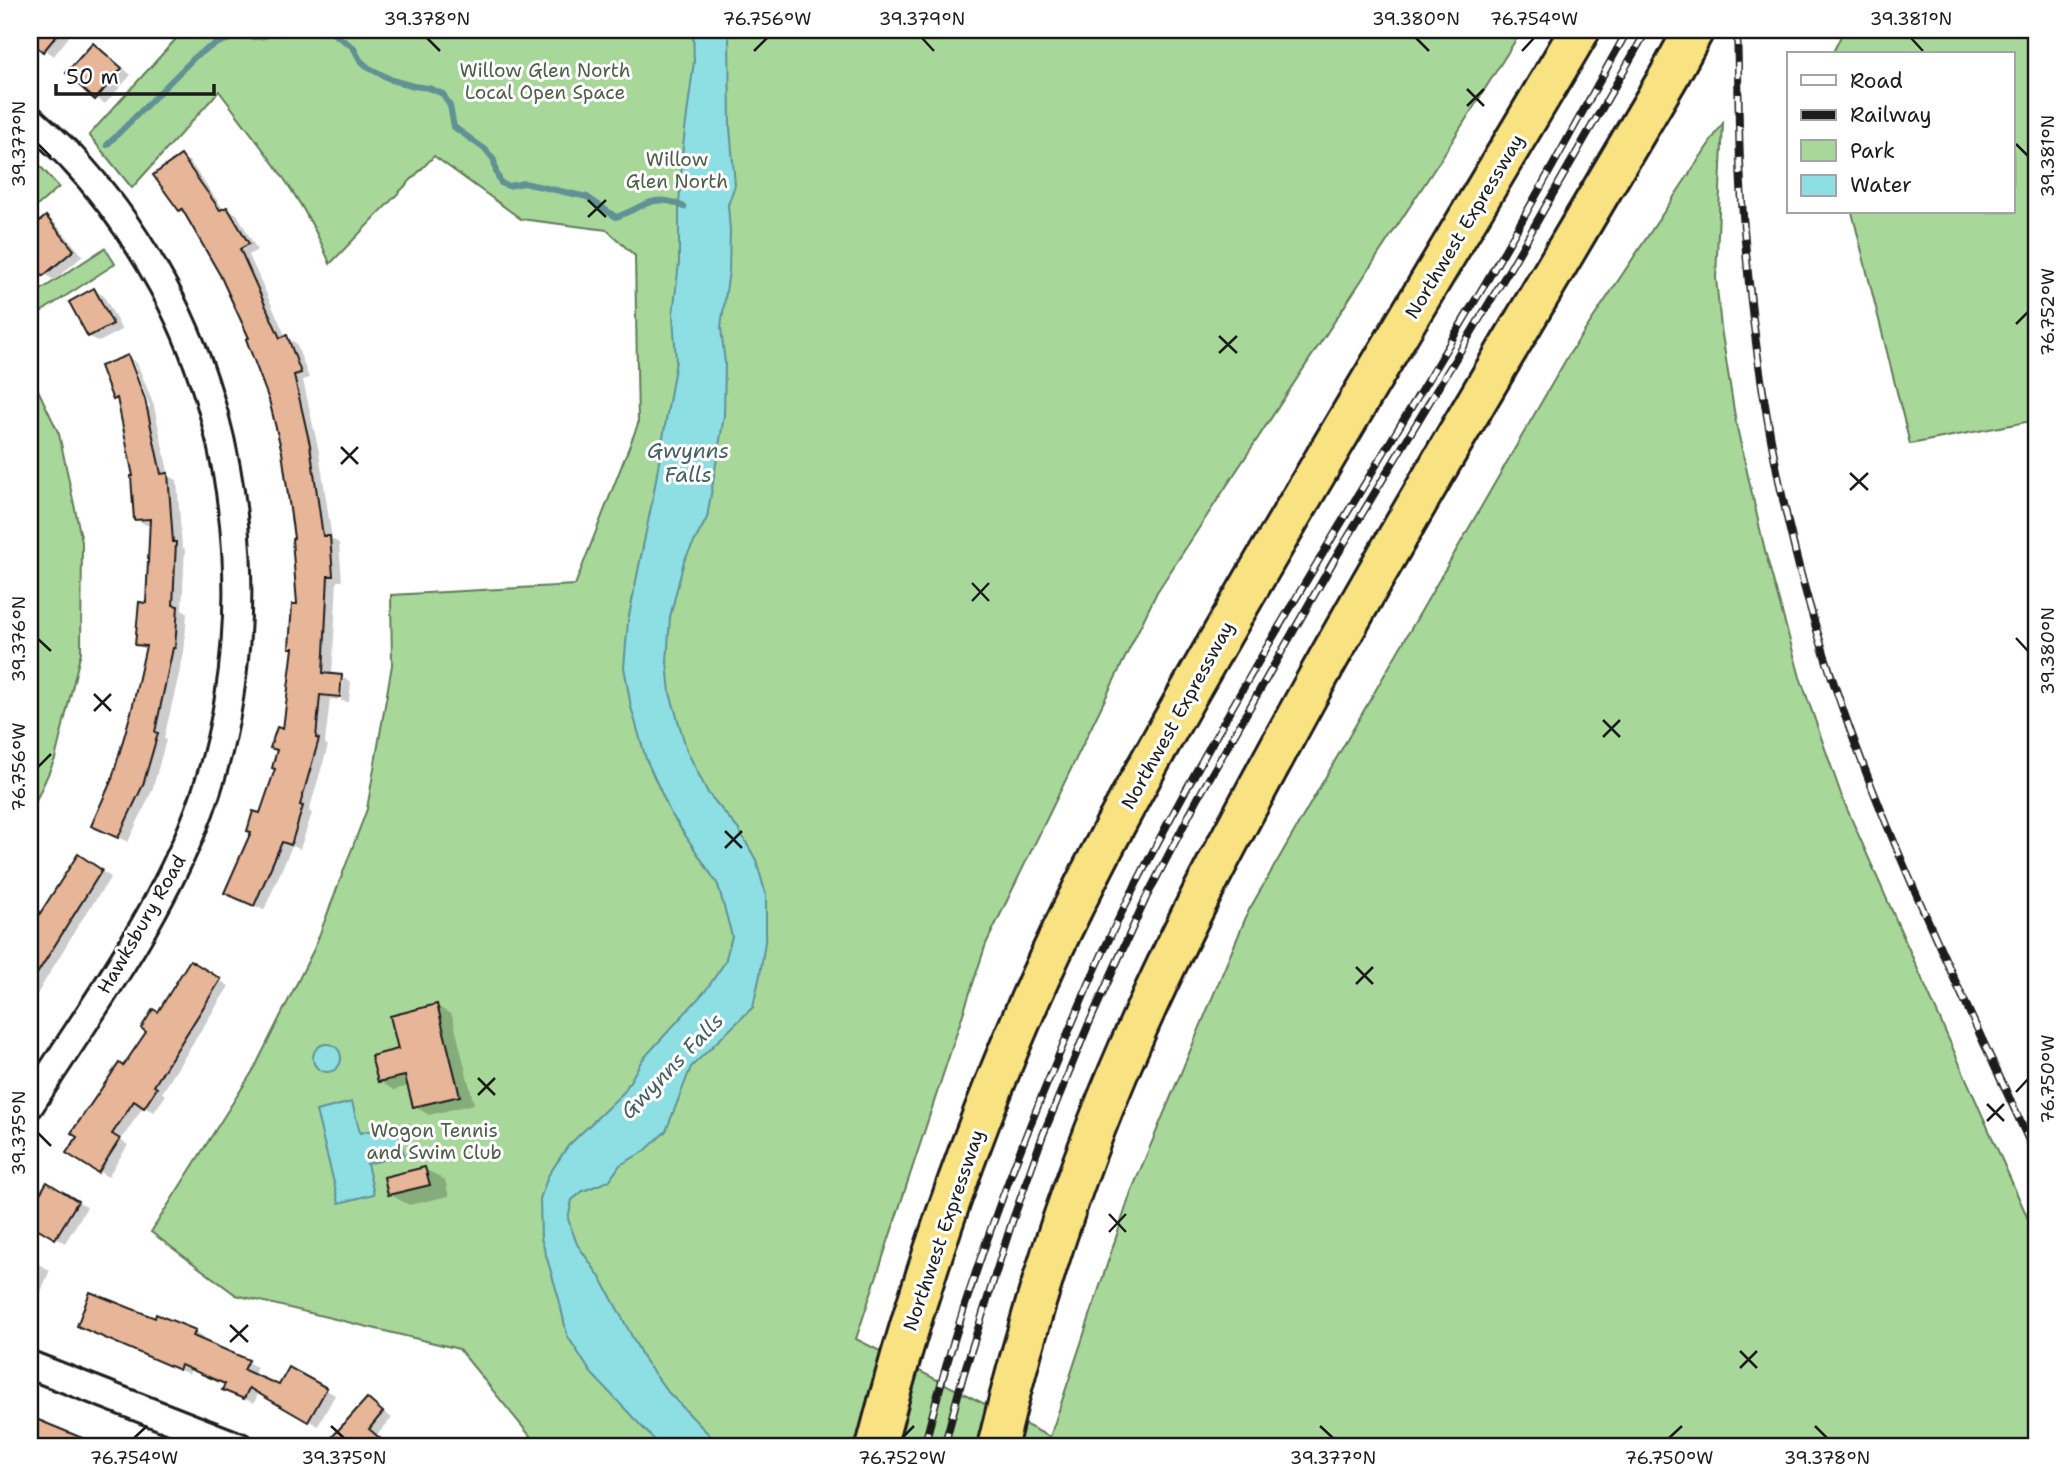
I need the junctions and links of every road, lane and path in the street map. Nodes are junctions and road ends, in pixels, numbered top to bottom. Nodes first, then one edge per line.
1 (1580, 30) edge
2 (1694, 30) edge
3 (30, 118) edge
4 (30, 1105) edge
5 (30, 1365) edge
6 (240, 1447) edge
7 (876, 1447) edge
8 (996, 1447) edge

1 - 7 highway, Northwest Expressway
2 - 8 highway
3 - 4 street, Hawksbury Road
5 - 6 street

